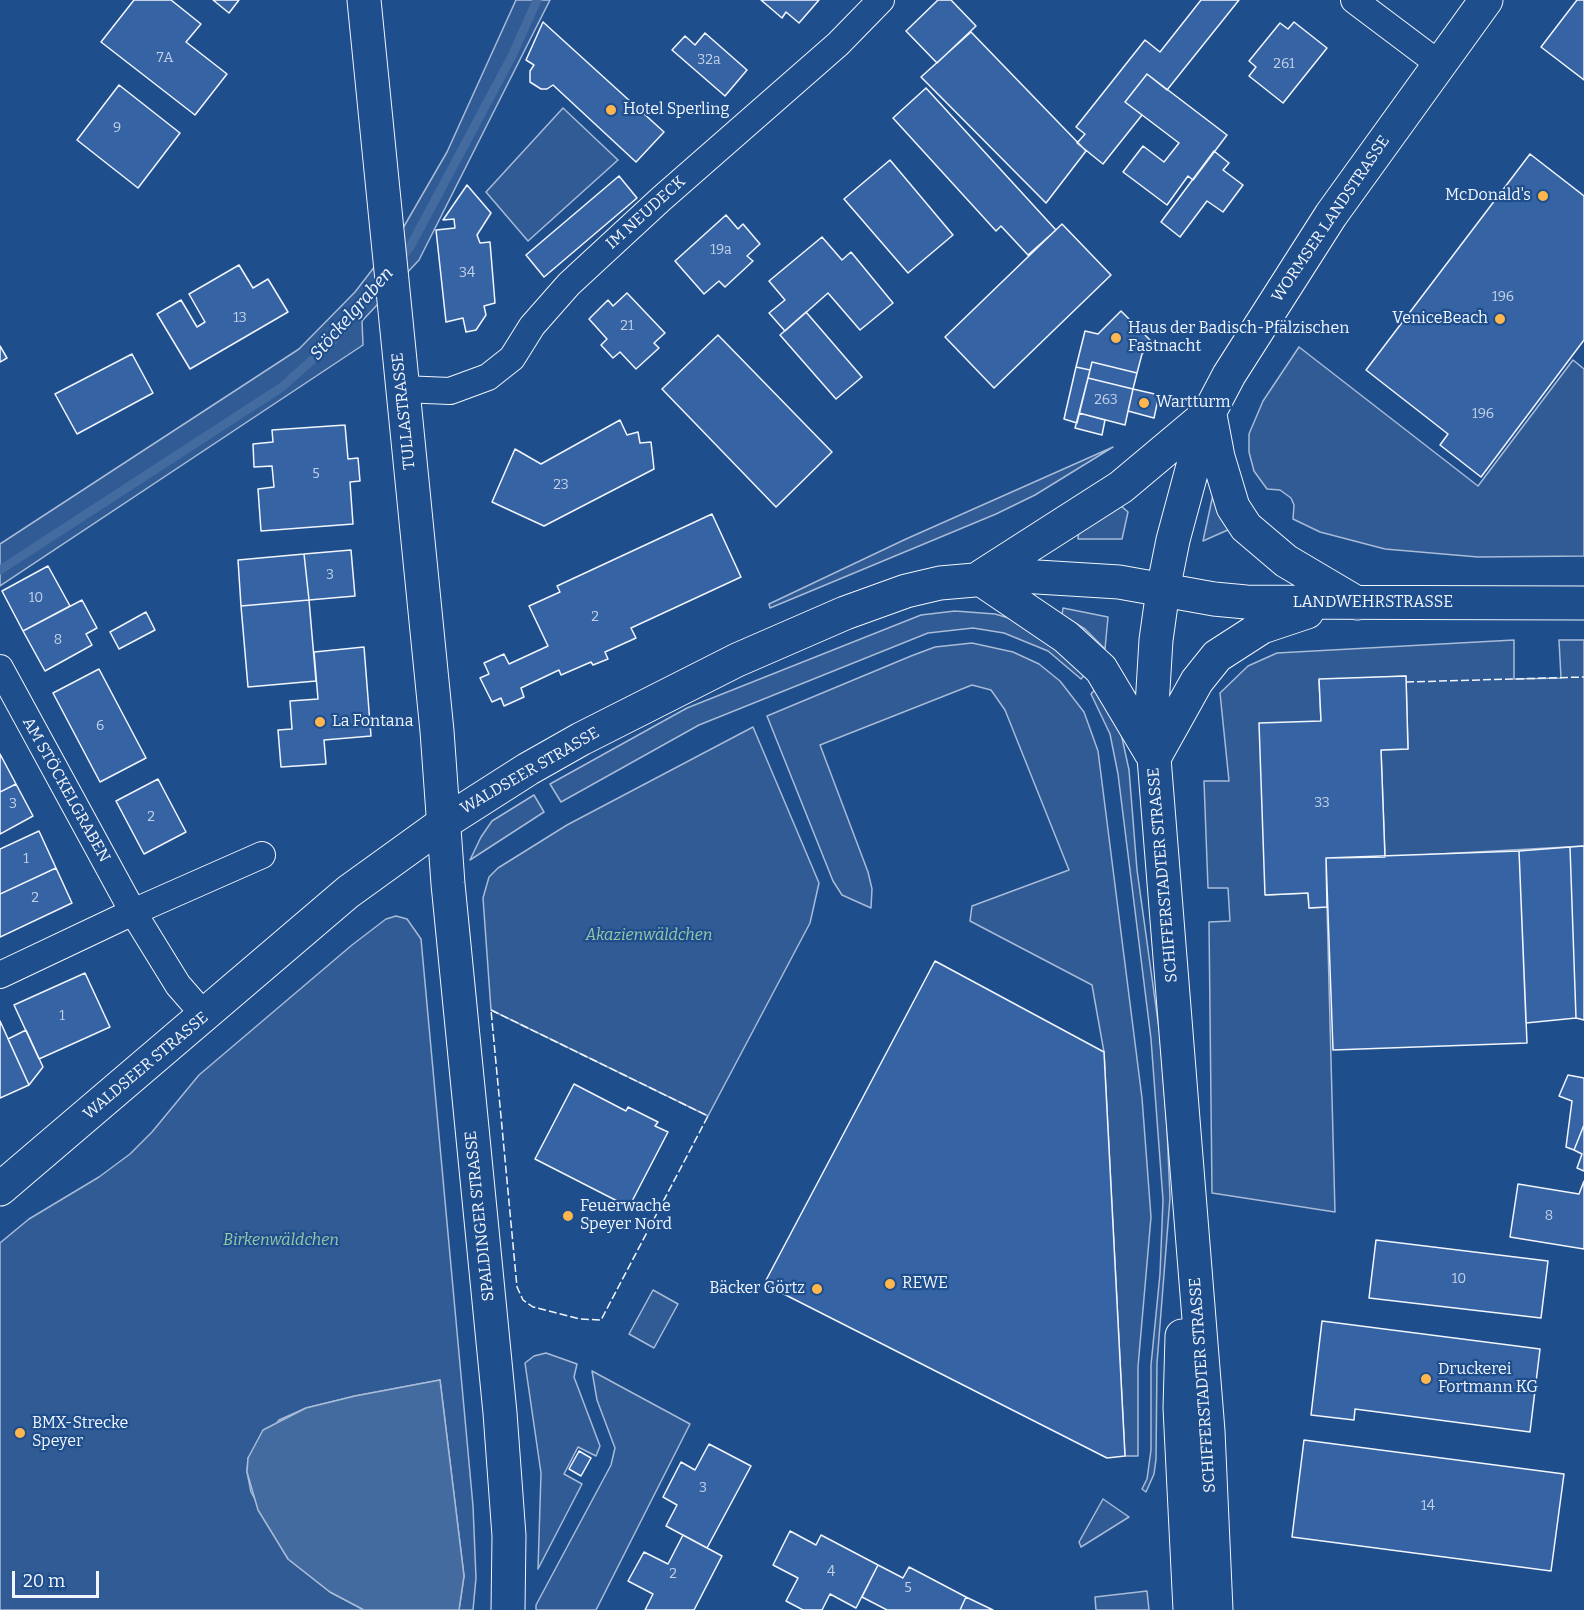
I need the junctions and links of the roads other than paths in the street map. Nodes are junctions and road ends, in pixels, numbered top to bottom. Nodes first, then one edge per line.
1 (364, 0) edge
2 (881, 0) edge
3 (1354, 0) edge
4 (1486, 0) edge
5 (1438, 64) junction
6 (402, 389) junction
7 (1209, 413) junction
8 (979, 578) junction
9 (1163, 590) junction
10 (1584, 603) edge
11 (1359, 604) junction
12 (0, 668) edge
13 (1154, 758) junction
14 (445, 822) junction
15 (262, 855) dead end
16 (133, 912) junction
17 (0, 975) edge
18 (205, 1016) junction
19 (1185, 1160) junction
20 (0, 1189) edge
21 (507, 1610) edge
22 (1190, 1610) edge
23 (1216, 1610) edge

1 - 6 main road, TULLASTRASSE
2 - 6 street, IM NEUDECK
3 - 5 street
4 - 5 main road, WORMSER LANDSTRASSE
5 - 7 main road, WORMSER LANDSTRASSE
6 - 14 main road, TULLASTRASSE
7 - 8 main road
7 - 9 main road, WORMSER LANDSTRASSE
7 - 11 main road
8 - 9 main road, WALDSEER STRASSE
8 - 13 main road
8 - 14 main road, WALDSEER STRASSE
9 - 11 main road, LANDWEHRSTRASSE
9 - 13 main road, SCHIFFERSTADTER STRASSE
10 - 11 main road, LANDWEHRSTRASSE
11 - 13 main road
12 - 16 street, AM STÖCKELGRABEN
13 - 19 main road, SCHIFFERSTADTER STRASSE
14 - 18 main road, WALDSEER STRASSE
14 - 21 main road, SPALDINGER STRASSE
15 - 16 street
16 - 17 street
16 - 18 street, AM STÖCKELGRABEN
18 - 20 main road, WALDSEER STRASSE
19 - 22 main road, SCHIFFERSTADTER STRASSE
19 - 23 main road, SCHIFFERSTADTER STRASSE

